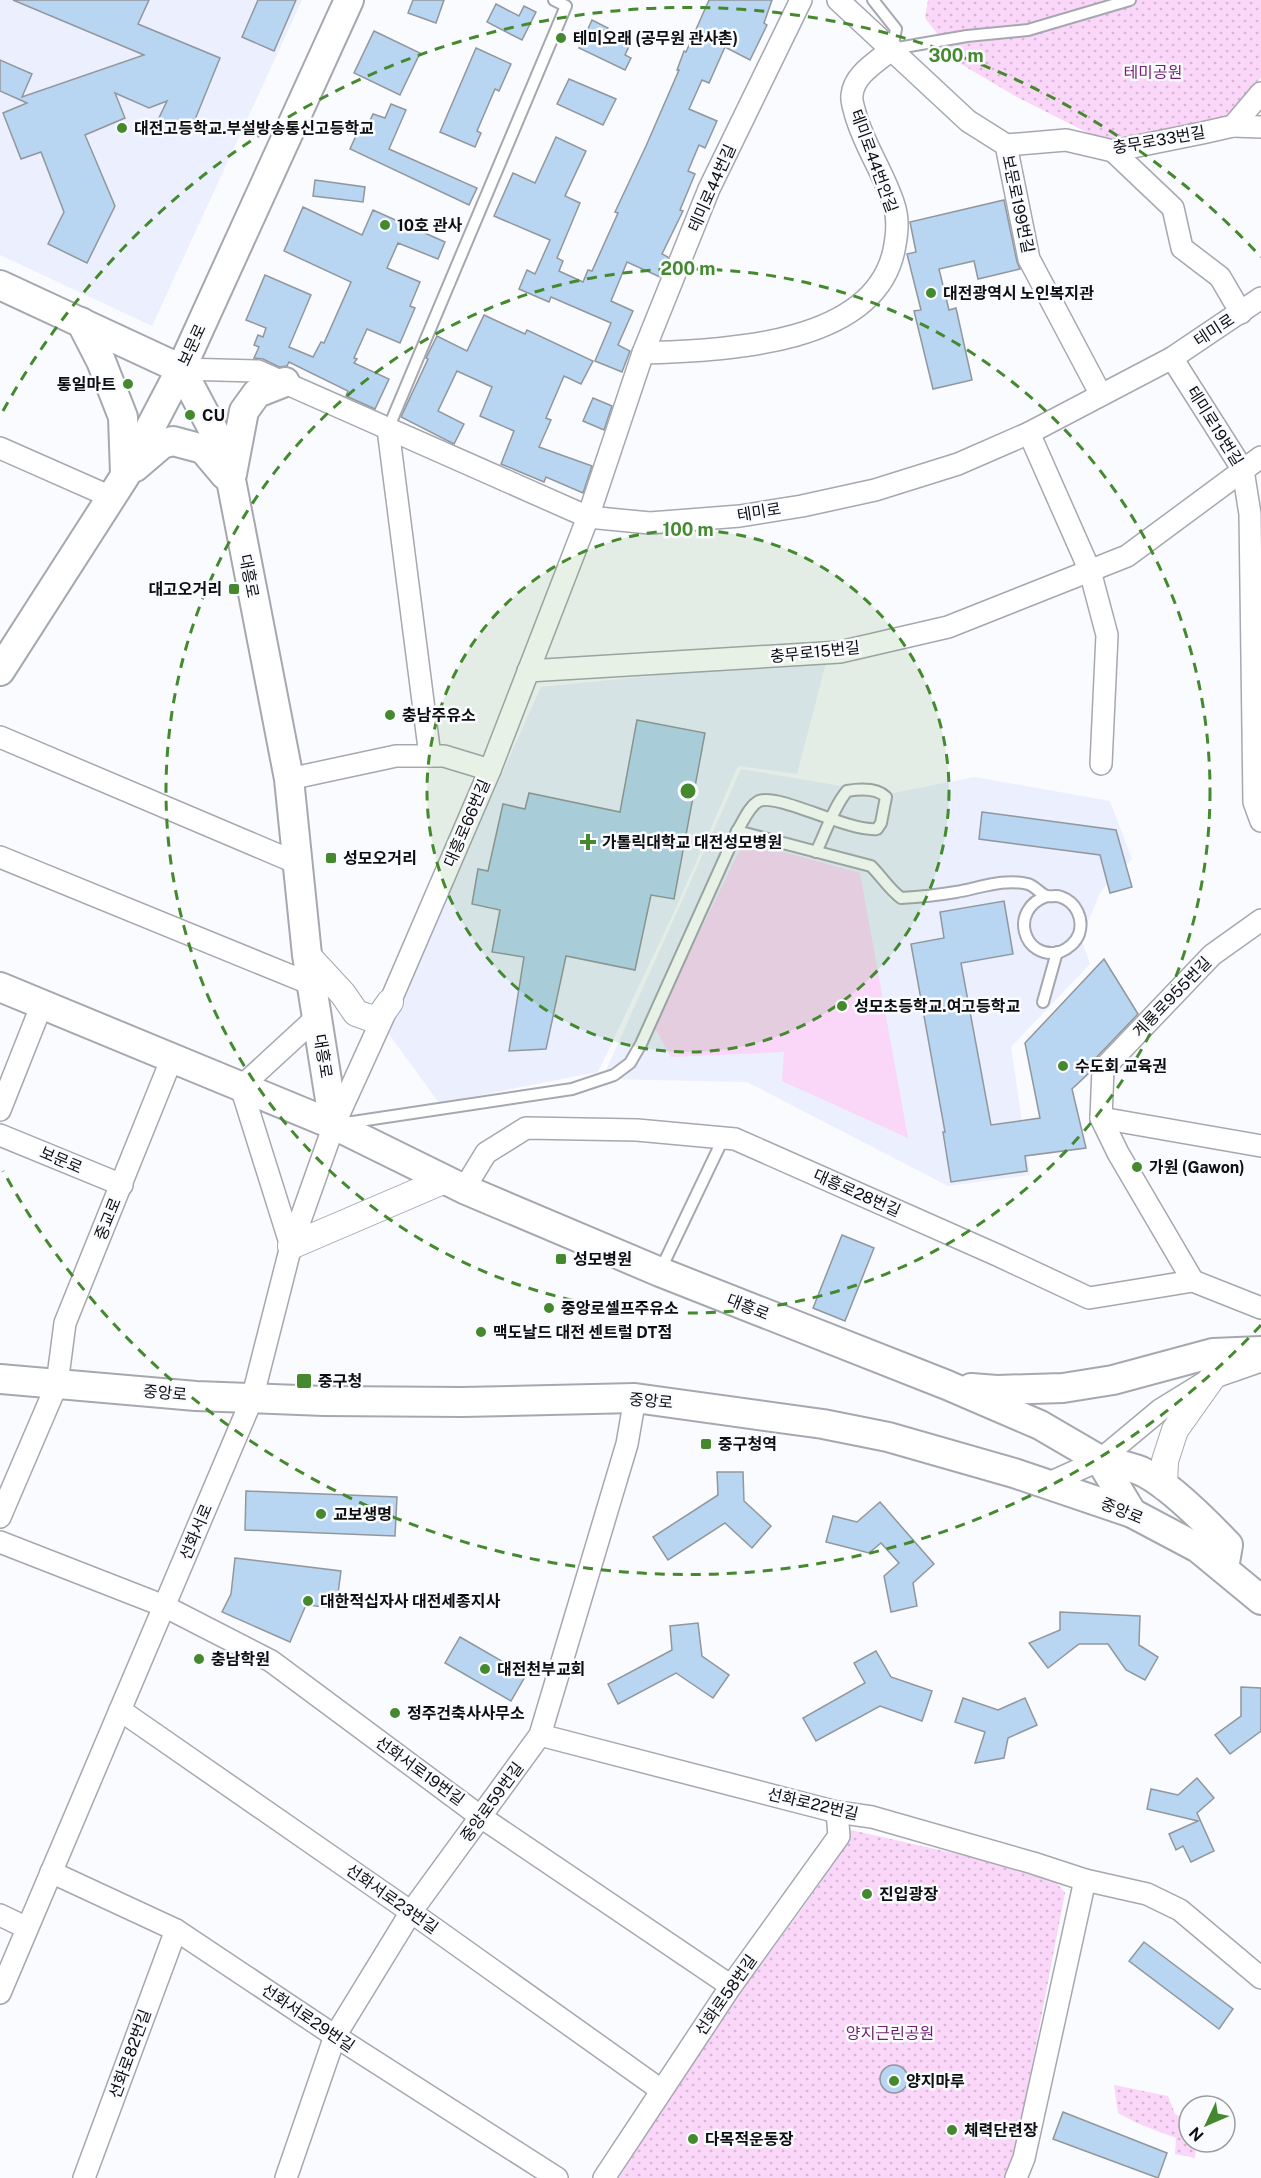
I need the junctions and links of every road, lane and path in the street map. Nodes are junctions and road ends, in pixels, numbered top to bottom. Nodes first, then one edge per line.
1 (349, 0) edge
2 (554, 0) edge
3 (801, 0) edge
4 (838, 0) edge
5 (873, 0) edge
6 (1130, 0) edge
7 (892, 49) junction
8 (1261, 93) edge
9 (1233, 126) junction
10 (1261, 128) edge
11 (1006, 145) junction
12 (1113, 151) junction
13 (0, 285) edge
14 (1261, 298) edge
15 (1241, 313) junction
16 (81, 322) junction
17 (643, 353) junction
18 (1172, 358) junction
19 (181, 369) junction
20 (285, 382) junction
21 (1101, 395) junction
22 (388, 429) junction
23 (1029, 433) junction
24 (0, 448) edge
25 (1261, 458) edge
26 (1243, 470) junction
27 (231, 482) junction
28 (118, 487) junction
29 (1255, 514) edge
30 (588, 517) junction
31 (1090, 571) junction
32 (0, 671) edge
33 (528, 671) junction
34 (0, 737) edge
35 (430, 756) junction
36 (1101, 764) dead end
37 (490, 770) junction
38 (288, 779) junction
39 (831, 819) junction
40 (1261, 821) edge
41 (737, 831) junction
42 (816, 852) junction
43 (0, 857) edge
44 (297, 863) junction
45 (1047, 896) junction
46 (1261, 920) edge
47 (1057, 952) junction
48 (307, 955) junction
49 (311, 984) junction
50 (0, 987) edge
51 (390, 1002) junction
52 (1043, 1002) dead end
53 (42, 1004) junction
54 (317, 1017) junction
55 (172, 1058) junction
56 (241, 1087) junction
57 (0, 1110) edge
58 (1101, 1118) junction
59 (334, 1125) junction
60 (0, 1135) edge
61 (723, 1138) junction
62 (1261, 1146) edge
63 (122, 1185) junction
64 (454, 1185) junction
65 (291, 1246) junction
66 (660, 1272) junction
67 (1193, 1281) junction
68 (1261, 1308) edge
69 (1261, 1351) edge
70 (1261, 1361) edge
71 (1212, 1378) junction
72 (0, 1379) edge
73 (57, 1384) junction
74 (947, 1386) junction
75 (635, 1398) junction
76 (252, 1399) junction
77 (1100, 1460) junction
78 (1047, 1484) junction
79 (1164, 1487) junction
80 (1132, 1513) junction
81 (0, 1517) edge
82 (0, 1542) edge
83 (1224, 1568) junction
84 (1261, 1600) edge
85 (164, 1606) junction
86 (120, 1710) junction
87 (540, 1735) junction
88 (837, 1812) junction
89 (481, 1816) junction
90 (51, 1872) junction
91 (1085, 1880) junction
92 (411, 1912) junction
93 (0, 1916) edge
94 (27, 1928) junction
95 (176, 1930) junction
96 (1261, 1978) edge
97 (731, 1986) junction
98 (0, 1993) edge
99 (335, 2036) junction
100 (661, 2090) junction
101 (84, 2178) edge
102 (286, 2178) edge
103 (556, 2178) edge
104 (604, 2178) edge
105 (1016, 2178) edge

1 - 19 main road, 보문로
2 - 22 lane
3 - 17 street, 테미로44번길
4 - 7 street, 보문로199번길
5 - 7 lane
6 - 7 lane
7 - 11 street, 보문로199번길
7 - 17 street, 테미로44번안길
8 - 9 street
9 - 10 street, 충무로33번길
9 - 12 street, 충무로33번길
11 - 12 street, 충무로33번길
11 - 21 street, 보문로199번길
12 - 15 street, 테미로
13 - 16 main road
14 - 15 street, 테미로
15 - 18 street, 테미로
16 - 19 main road
16 - 28 main road
17 - 30 street, 테미로44번길
18 - 21 street, 테미로
18 - 26 street, 테미로19번길
19 - 20 street, 테미로
19 - 27 main road, 대흥로
19 - 28 main road, 보문로
20 - 22 street, 테미로
20 - 27 main road
21 - 23 street, 테미로
22 - 30 street, 테미로
22 - 35 street
23 - 30 street, 테미로
23 - 31 street
24 - 28 street
25 - 26 street, 충무로15번길
26 - 29 street, 테미로19번길
26 - 31 street, 충무로15번길
27 - 28 main road
27 - 38 main road, 대흥로
28 - 32 main road, 보문로
29 - 40 street, 테미로19번길
30 - 33 street, 대흥로66번길
31 - 33 street, 충무로15번길
31 - 36 street
33 - 37 street, 대흥로66번길
34 - 44 street
35 - 37 street
35 - 38 street
37 - 51 street, 대흥로66번길
38 - 44 main road, 대흥로
39 - 39 lane
39 - 41 lane
39 - 42 lane
41 - 42 lane
41 - 59 lane
42 - 45 lane
43 - 49 street
44 - 48 main road, 대흥로
45 - 47 lane
45 - 47 lane
46 - 58 street, 계룡로955번길
47 - 52 lane
48 - 49 main road, 대흥로
48 - 51 street
49 - 54 main road, 대흥로
50 - 53 main road
51 - 59 street, 대흥로66번길
53 - 55 main road
53 - 57 street
54 - 56 street
54 - 59 main road, 대흥로
55 - 56 main road
55 - 63 street, 중교로
56 - 59 main road
56 - 65 street
58 - 62 street
58 - 67 street, 계룡로955번길
59 - 64 main road, 대흥로
59 - 65 street, 선화서로
60 - 63 street, 보문로
61 - 64 street, 대흥로28번길
61 - 66 lane
61 - 67 street, 대흥로28번길
63 - 73 street, 중교로
64 - 65 street
64 - 66 main road, 대흥로
65 - 76 street, 선화서로
66 - 74 main road, 대흥로
67 - 68 street
69 - 74 main road
70 - 71 street
71 - 77 street
71 - 79 street
72 - 73 main road, 중앙로
73 - 76 main road, 중앙로
73 - 81 street, 중교로
74 - 77 main road, 대흥로
75 - 76 main road, 중앙로
75 - 78 main road, 중앙로
75 - 87 street, 중앙로59번길
76 - 85 street, 선화서로
77 - 78 street
77 - 79 main road
77 - 80 main road, 대흥로
78 - 80 main road, 중앙로
79 - 83 main road
80 - 83 main road, 중앙로
82 - 85 street, 선화서로19번길
83 - 84 main road, 중앙로
85 - 86 street, 선화서로
85 - 89 street, 선화서로19번길
86 - 90 street, 선화서로
86 - 92 street, 선화서로23번길
87 - 88 street, 선화로22번길
87 - 89 street, 중앙로59번길
88 - 91 street, 선화로22번길
88 - 97 street, 선화로58번길
89 - 92 street, 중앙로59번길
89 - 97 street, 선화서로19번길
90 - 94 street, 선화서로
90 - 95 street, 선화서로29번길
91 - 96 street, 선화로22번길
91 - 105 street
92 - 99 street, 중앙로59번길
92 - 100 street, 선화서로23번길
93 - 94 street
94 - 98 street, 선화서로
95 - 99 street, 선화서로29번길
95 - 101 street, 선화로82번길
97 - 100 street, 선화로58번길
99 - 102 street, 중앙로59번길
99 - 103 street, 선화서로29번길
100 - 104 street, 선화로58번길

